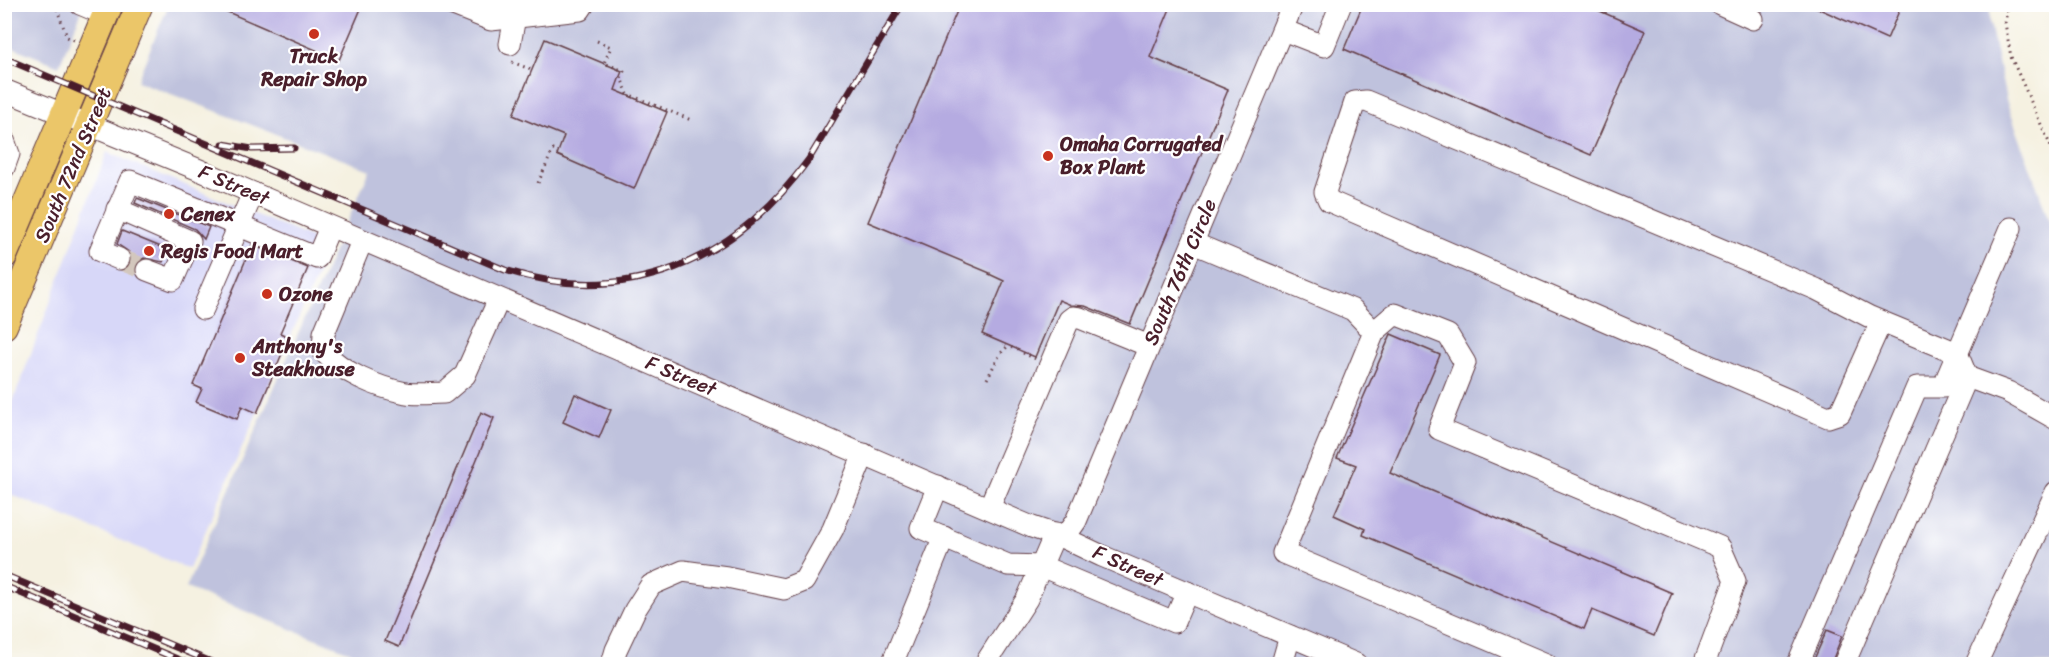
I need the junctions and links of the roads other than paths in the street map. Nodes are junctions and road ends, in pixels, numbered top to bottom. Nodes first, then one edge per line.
1 (80, 4) edge
2 (140, 4) edge
3 (450, 4) edge
4 (584, 4) edge
5 (1293, 4) edge
6 (1341, 4) edge
7 (1720, 4) edge
8 (108, 10) edge
9 (515, 17) junction
10 (1753, 19) dead end
11 (1283, 30) junction
12 (510, 44) dead end
13 (4, 90) edge
14 (65, 115) junction
15 (90, 124) junction
16 (4, 140) edge
17 (4, 168) edge
18 (253, 193) junction
19 (117, 209) junction
20 (239, 226) junction
21 (330, 227) junction
22 (2011, 228) dead end
23 (362, 241) junction
24 (1193, 243) junction
25 (4, 256) edge
26 (120, 259) tunnel mouth
27 (147, 270) tunnel mouth
28 (499, 300) junction
29 (203, 309) dead end
30 (1881, 322) junction
31 (4, 326) edge
32 (1374, 332) junction
33 (1149, 346) junction
34 (1957, 353) junction
35 (1967, 377) junction
36 (2056, 419) edge
37 (864, 454) junction
38 (938, 486) junction
39 (2056, 492) edge
40 (989, 508) junction
41 (1059, 536) junction
42 (944, 537) junction
43 (1041, 566) junction
44 (1187, 592) junction
45 (1290, 636) junction
46 (612, 664) edge
47 (892, 664) edge
48 (985, 664) edge
49 (1282, 664) edge
50 (1356, 664) edge
51 (1546, 664) edge
52 (1704, 664) edge
53 (1798, 664) edge
54 (1844, 664) edge
55 (1976, 664) edge

1 - 8 street
2 - 15 main road, South 72nd Street
3 - 9 street
4 - 9 street
5 - 11 street, South 76th Circle
6 - 11 street
7 - 10 street
8 - 14 main road, South 72nd Street
9 - 12 street
11 - 24 street, South 76th Circle
13 - 14 street, F Street
14 - 15 street, F Street
14 - 25 main road, South 72nd Street
15 - 18 street, F Street
15 - 31 main road, South 72nd Street
16 - 17 street
18 - 20 street
18 - 21 street, F Street
19 - 20 street
19 - 26 street
19 - 27 street
20 - 21 street
20 - 29 street
21 - 23 street, F Street
22 - 34 street
23 - 28 street, F Street
23 - 28 street
24 - 32 street
24 - 33 street, South 76th Circle
28 - 37 street, F Street
30 - 30 street
30 - 34 street
32 - 51 street
32 - 52 street
33 - 40 street
33 - 41 street, South 76th Circle
34 - 35 street
34 - 53 street
35 - 36 street
35 - 54 street
37 - 38 street, F Street
37 - 46 street
38 - 40 street, F Street
38 - 42 street
39 - 55 street
40 - 41 street, F Street
41 - 43 street, South 76th Circle
41 - 44 street, F Street
42 - 43 street
42 - 47 street
43 - 44 street
43 - 48 street, South 76th Circle
44 - 45 street, F Street
45 - 49 street
45 - 50 street, F Street

